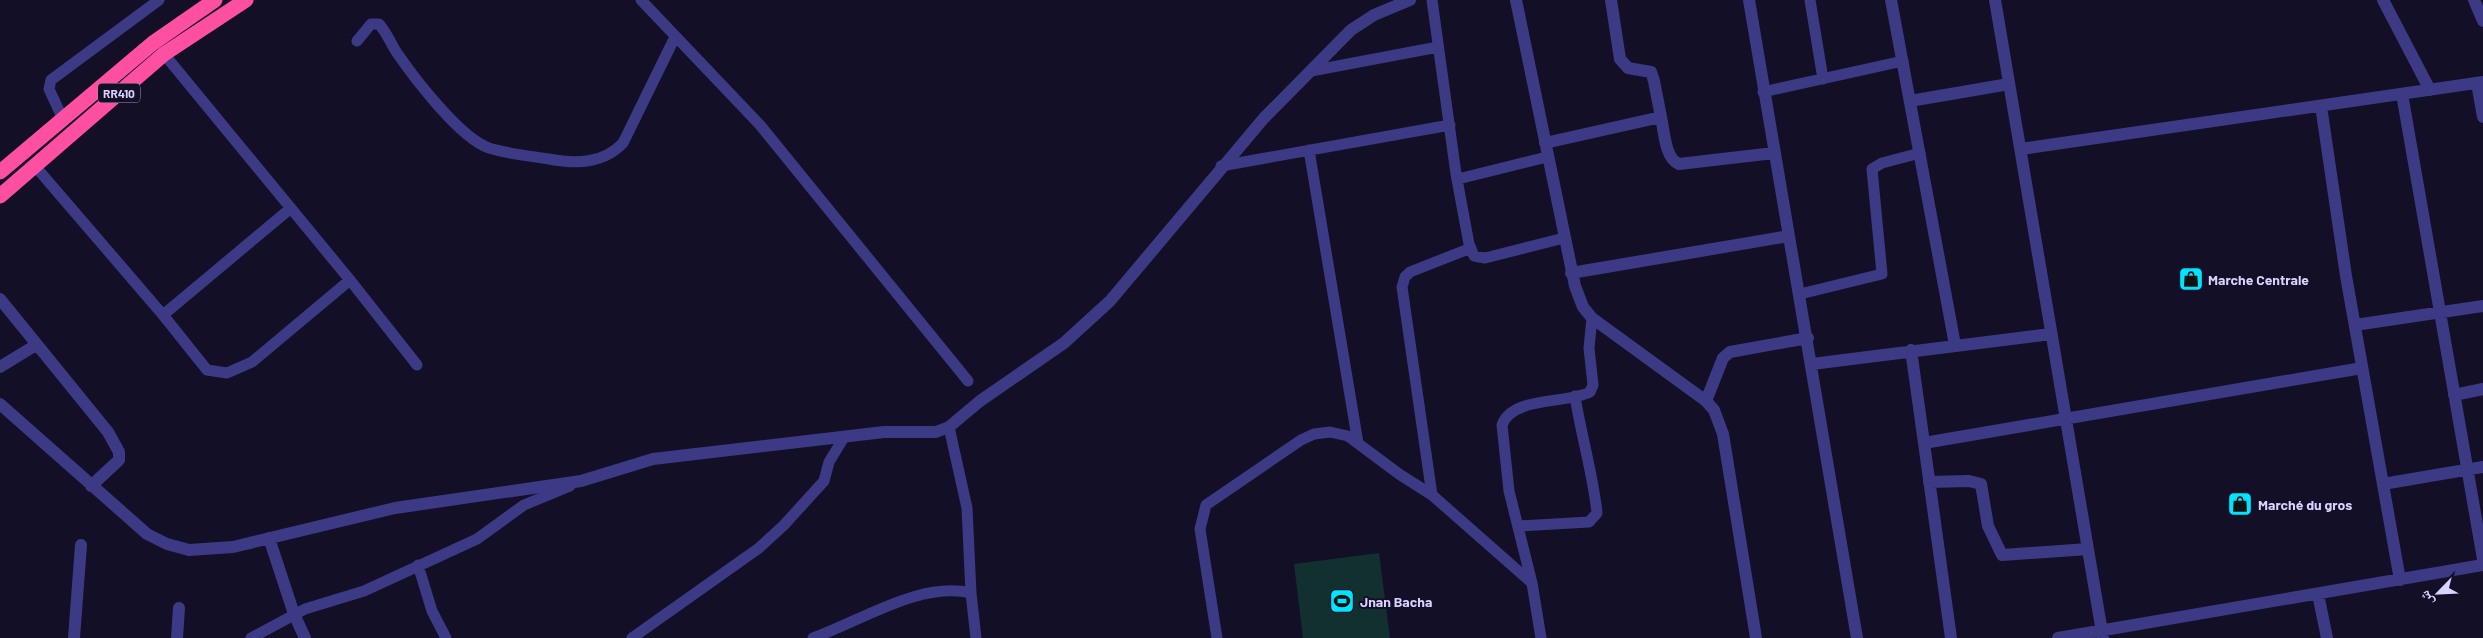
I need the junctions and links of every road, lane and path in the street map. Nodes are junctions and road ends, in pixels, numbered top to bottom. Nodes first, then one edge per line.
1 (159, 0) edge
2 (215, 0) edge
3 (246, 0) edge
4 (641, 0) edge
5 (1410, 0) edge
6 (1432, 0) edge
7 (1516, 0) edge
8 (1611, 0) edge
9 (1749, 0) edge
10 (1810, 0) edge
11 (1891, 0) edge
12 (1995, 0) edge
13 (2383, 0) edge
14 (2474, 0) edge
15 (2483, 20) edge
16 (675, 37) junction
17 (357, 41) dead end
18 (1438, 47) junction
19 (164, 54) junction
20 (1903, 62) junction
21 (1311, 71) junction
22 (1823, 79) junction
23 (2480, 82) edge
24 (2010, 84) junction
25 (2430, 90) junction
26 (1763, 92) junction
27 (2402, 94) junction
28 (1910, 101) junction
29 (2321, 106) junction
30 (62, 117) junction
31 (1661, 117) junction
32 (2483, 117) edge
33 (1450, 125) junction
34 (1544, 143) junction
35 (2021, 149) junction
36 (1309, 150) junction
37 (1774, 153) junction
38 (1920, 153) junction
39 (1548, 157) junction
40 (35, 166) junction
41 (1221, 166) junction
42 (0, 172) edge
43 (1458, 179) junction
44 (0, 196) edge
45 (290, 208) junction
46 (1789, 236) junction
47 (1564, 238) junction
48 (1471, 248) junction
49 (1571, 273) junction
50 (350, 280) junction
51 (1800, 294) junction
52 (0, 299) edge
53 (2483, 306) edge
54 (2439, 312) junction
55 (163, 315) junction
56 (1592, 318) junction
57 (2355, 325) junction
58 (2051, 334) junction
59 (1808, 338) junction
60 (1955, 344) junction
61 (36, 345) junction
62 (1911, 350) junction
63 (1812, 364) junction
64 (417, 365) dead end
65 (0, 367) edge
66 (2362, 368) junction
67 (968, 381) dead end
68 (2483, 389) edge
69 (2454, 395) junction
70 (1575, 396) junction
71 (1706, 401) junction
72 (0, 404) edge
73 (2065, 419) junction
74 (948, 427) junction
75 (844, 438) junction
76 (1358, 443) junction
77 (1924, 443) junction
78 (2483, 466) edge
79 (2468, 469) junction
80 (581, 481) junction
81 (1929, 482) junction
82 (2383, 484) junction
83 (92, 486) junction
84 (1432, 495) junction
85 (1518, 526) junction
86 (270, 538) junction
87 (81, 546) dead end
88 (2088, 549) junction
89 (2483, 558) edge
90 (2483, 565) edge
91 (418, 566) junction
92 (2400, 580) junction
93 (1532, 583) junction
94 (971, 593) junction
95 (2318, 594) junction
96 (179, 608) dead end
97 (294, 614) junction
98 (2103, 635) edge
99 (74, 638) edge
100 (177, 638) edge
101 (251, 638) edge
102 (305, 638) edge
103 (446, 638) edge
104 (632, 638) edge
105 (813, 638) edge
106 (976, 638) edge
107 (1217, 638) edge
108 (1541, 638) edge
109 (1756, 638) edge
110 (1856, 638) edge
111 (1950, 638) edge
112 (2058, 638) edge
113 (2327, 638) edge

1 - 30 lane
2 - 30 highway, RR410
3 - 19 highway, RR410
4 - 16 lane
5 - 21 street
6 - 18 lane
7 - 34 street
8 - 31 street
9 - 26 street
10 - 22 lane
11 - 20 street
12 - 24 street
13 - 25 street
14 - 15 street
16 - 17 lane
16 - 67 lane
18 - 21 lane
18 - 33 lane
19 - 40 highway, RR410
19 - 45 lane
20 - 22 lane
20 - 28 street
21 - 41 street
22 - 26 lane
23 - 25 street
23 - 32 street
24 - 28 street
24 - 35 street
25 - 27 street
26 - 37 street
27 - 29 street
27 - 54 street
28 - 38 street
29 - 35 street
29 - 57 street
30 - 42 highway, RR410
31 - 34 street
31 - 37 street
33 - 36 lane
33 - 43 lane
34 - 39 street
35 - 58 street
36 - 41 lane
36 - 76 lane
37 - 46 street
38 - 51 lane
38 - 60 street
39 - 43 lane
39 - 47 street
40 - 44 highway, RR410
40 - 55 lane
41 - 74 street
43 - 48 lane
45 - 50 lane
45 - 55 lane
46 - 49 street
46 - 51 street
47 - 48 lane
47 - 49 street
48 - 84 lane
49 - 56 street
50 - 55 lane
50 - 64 lane
51 - 59 street
52 - 61 street
53 - 54 street
54 - 57 street
54 - 69 street
56 - 70 lane
56 - 71 street
57 - 66 street
58 - 60 street
58 - 73 street
59 - 63 street
59 - 71 street
60 - 62 street
61 - 65 street
61 - 83 street
62 - 63 street
62 - 77 street
63 - 110 street
66 - 73 street
66 - 82 street
68 - 69 street
69 - 79 street
70 - 85 lane
70 - 85 lane
71 - 109 street
72 - 83 street
73 - 77 street
73 - 88 street
74 - 75 street
74 - 94 lane
75 - 80 street
75 - 104 lane
76 - 84 lane
76 - 107 lane
77 - 81 street
78 - 79 street
79 - 82 street
79 - 89 street
80 - 86 street
80 - 91 lane
81 - 88 street
81 - 111 street
82 - 92 street
83 - 86 street
84 - 93 lane
85 - 93 lane
86 - 97 street
87 - 99 street
88 - 98 street
90 - 92 street
91 - 97 lane
91 - 103 lane
92 - 95 street
93 - 108 lane
94 - 105 lane
94 - 106 lane
95 - 98 street
95 - 113 street
96 - 100 street
97 - 101 lane
97 - 102 street
98 - 112 street

